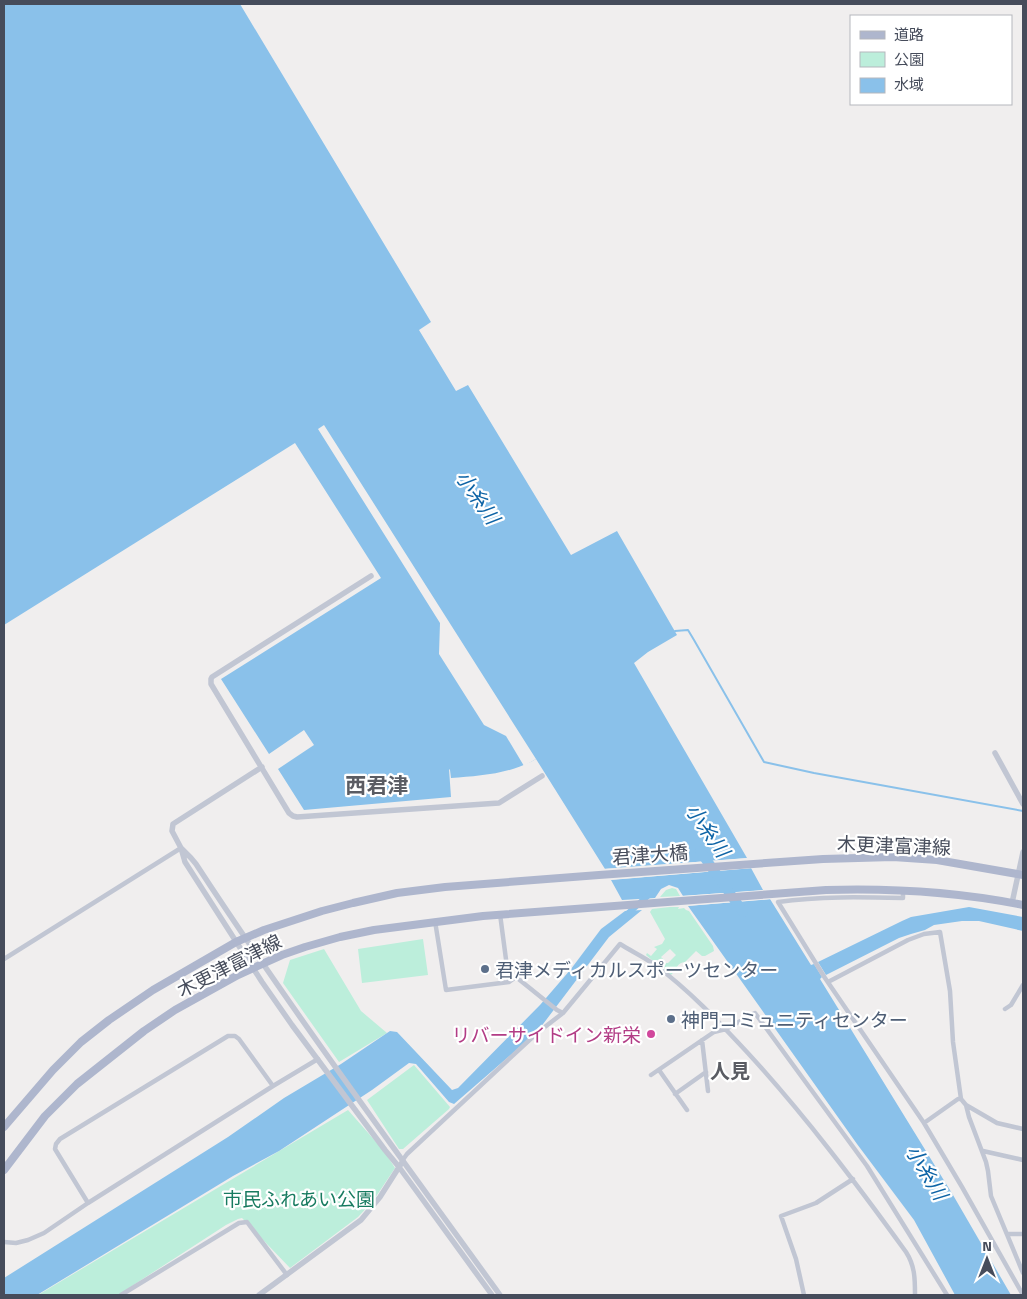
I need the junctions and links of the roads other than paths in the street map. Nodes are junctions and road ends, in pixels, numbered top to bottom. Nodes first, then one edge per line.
1 (371, 576) dead end
2 (995, 753) dead end
3 (262, 767) junction
4 (542, 776) dead end
5 (1023, 800) edge
6 (181, 848) junction
7 (1023, 852) edge
8 (763, 862) joint
9 (599, 874) joint
10 (1020, 874) edge
11 (903, 890) junction
12 (1012, 903) junction
13 (1023, 905) edge
14 (500, 914) junction
15 (435, 921) junction
16 (245, 938) junction
17 (236, 942) junction
18 (4, 959) edge
19 (262, 963) junction
20 (253, 968) junction
21 (826, 980) junction
22 (508, 982) junction
23 (1023, 985) edge
24 (1005, 1009) dead end
25 (563, 1013) junction
26 (726, 1029) junction
27 (702, 1040) junction
28 (318, 1059) junction
29 (659, 1070) junction
30 (706, 1072) junction
31 (651, 1075) dead end
32 (273, 1086) junction
33 (708, 1091) dead end
34 (675, 1094) junction
35 (961, 1099) junction
36 (966, 1105) junction
37 (687, 1110) dead end
38 (924, 1123) junction
39 (4, 1127) edge
40 (1023, 1129) edge
41 (983, 1151) junction
42 (1023, 1160) edge
43 (401, 1164) junction
44 (4, 1170) edge
45 (853, 1179) junction
46 (88, 1203) junction
47 (1008, 1234) junction
48 (1023, 1234) edge
49 (4, 1242) edge
50 (1023, 1274) edge
51 (287, 1275) junction
52 (121, 1295) edge
53 (259, 1295) edge
54 (492, 1295) edge
55 (500, 1295) edge
56 (804, 1295) edge
57 (915, 1295) edge
58 (947, 1295) edge
59 (1023, 1295) edge

1 - 3 street
2 - 5 street
3 - 4 street
3 - 6 street
6 - 16 street
6 - 17 street
6 - 18 street
7 - 10 street
8 - 9 main road, 君津大橋
8 - 10 main road, 木更津富津線
9 - 16 main road, 木更津富津線
10 - 12 street
11 - 12 main road
11 - 14 main road, 木更津富津線
11 - 21 street
12 - 13 main road
14 - 15 main road, 木更津富津線
14 - 22 street
15 - 19 main road, 木更津富津線
15 - 22 street
16 - 17 main road, 木更津富津線
16 - 19 street
17 - 20 street
17 - 39 main road, 木更津富津線
19 - 20 main road, 木更津富津線
19 - 43 street
20 - 28 street
20 - 44 main road, 木更津富津線
21 - 35 street
21 - 38 street
22 - 25 street
23 - 24 street
25 - 26 street
25 - 43 street
26 - 27 street
26 - 45 street
26 - 58 street
27 - 29 street
27 - 30 street
28 - 32 street
28 - 43 street
29 - 31 street
29 - 34 street
30 - 33 street
30 - 34 street
32 - 46 street
32 - 46 street
34 - 37 street
35 - 36 street
35 - 38 street
36 - 40 street
36 - 41 street
38 - 59 street
41 - 42 street
41 - 47 street
43 - 51 street
43 - 54 street
43 - 55 street
45 - 56 street
45 - 57 street
46 - 49 street
47 - 48 street
47 - 50 street
51 - 52 street
51 - 53 street

